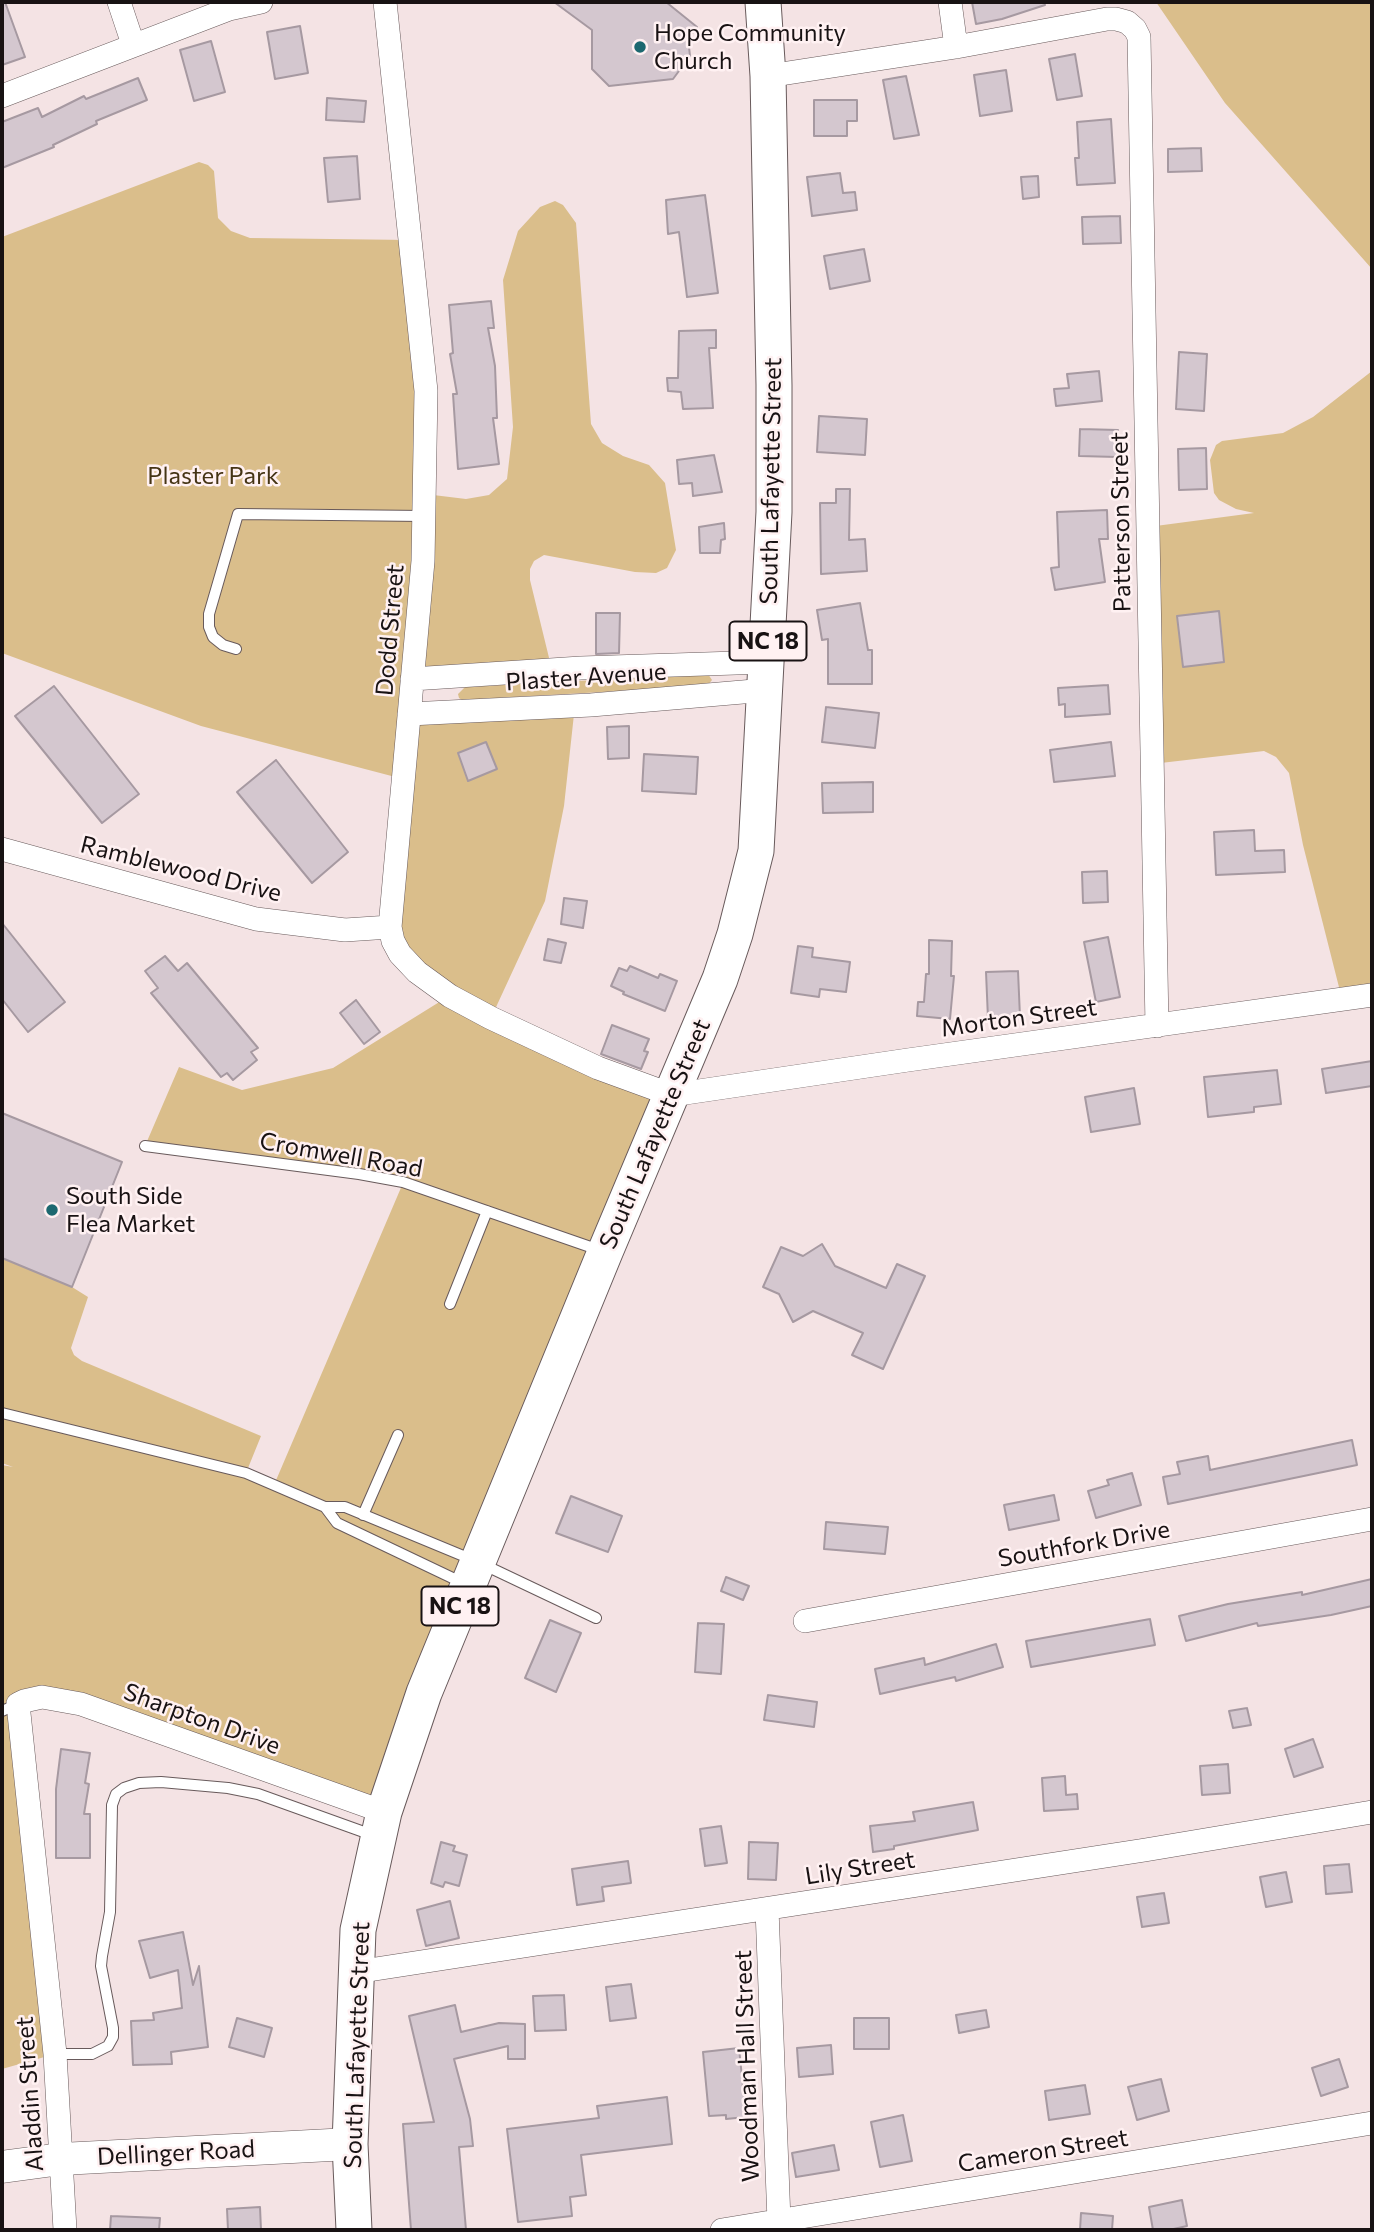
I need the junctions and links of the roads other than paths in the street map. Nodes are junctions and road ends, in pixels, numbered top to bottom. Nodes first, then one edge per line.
1 (119, 2) edge
2 (261, 2) edge
3 (385, 2) edge
4 (764, 2) edge
5 (950, 2) edge
6 (133, 44) junction
7 (956, 47) junction
8 (768, 76) junction
9 (2, 96) edge
10 (424, 516) junction
11 (236, 649) dead end
12 (767, 676) junction
13 (412, 679) junction
14 (409, 714) junction
15 (2, 849) edge
16 (390, 927) junction
17 (1372, 995) edge
18 (1157, 1026) junction
19 (672, 1096) junction
20 (145, 1146) dead end
21 (487, 1211) junction
22 (605, 1252) junction
23 (450, 1304) dead end
24 (2, 1413) edge
25 (398, 1435) dead end
26 (325, 1507) junction
27 (363, 1515) junction
28 (1372, 1519) edge
29 (473, 1574) junction
30 (596, 1618) dead end
31 (805, 1621) dead end
32 (10, 1708) edge
33 (1372, 1812) edge
34 (381, 1825) junction
35 (767, 1909) junction
36 (356, 1972) junction
37 (55, 2054) junction
38 (1372, 2123) edge
39 (351, 2144) junction
40 (61, 2159) junction
41 (2, 2166) edge
42 (779, 2221) junction
43 (65, 2230) edge
44 (354, 2230) edge
45 (722, 2230) edge

1 - 6 street
2 - 6 street
3 - 10 street, Dodd Street
4 - 8 main road, South Lafayette Street / NC 18
5 - 7 street
6 - 9 street
7 - 8 street
7 - 18 street, Patterson Street
8 - 12 main road, South Lafayette Street / NC 18
10 - 11 lane
10 - 13 street, Dodd Street
12 - 13 street, Plaster Avenue
12 - 14 street, Plaster Avenue
12 - 19 main road, South Lafayette Street / NC 18
13 - 14 street, Dodd Street
14 - 16 street, Dodd Street
15 - 16 street, Ramblewood Drive
16 - 19 street, Dodd Street
17 - 18 street, Morton Street
18 - 19 street, Morton Street
19 - 22 main road, South Lafayette Street / NC 18
20 - 21 lane, Cromwell Road
21 - 22 lane, Cromwell Road
21 - 23 lane
22 - 29 main road, South Lafayette Street / NC 18
24 - 26 lane
25 - 27 lane
26 - 27 lane
26 - 29 lane
27 - 29 lane
28 - 31 street, Southfork Drive
29 - 30 lane
29 - 34 main road, South Lafayette Street / NC 18
32 - 34 street, Sharpton Drive
32 - 37 street, Aladdin Street
33 - 35 street, Lily Street
34 - 36 main road, South Lafayette Street / NC 18
34 - 37 lane
35 - 36 street, Lily Street
35 - 42 street, Woodman Hall Street
36 - 39 main road, South Lafayette Street / NC 18
37 - 40 street, Aladdin Street
38 - 42 street, Cameron Street
39 - 40 street, Dellinger Road
39 - 44 main road, South Lafayette Street / NC 18
40 - 41 street, Dellinger Road
40 - 43 street, Aladdin Street
42 - 45 street, Cameron Street

